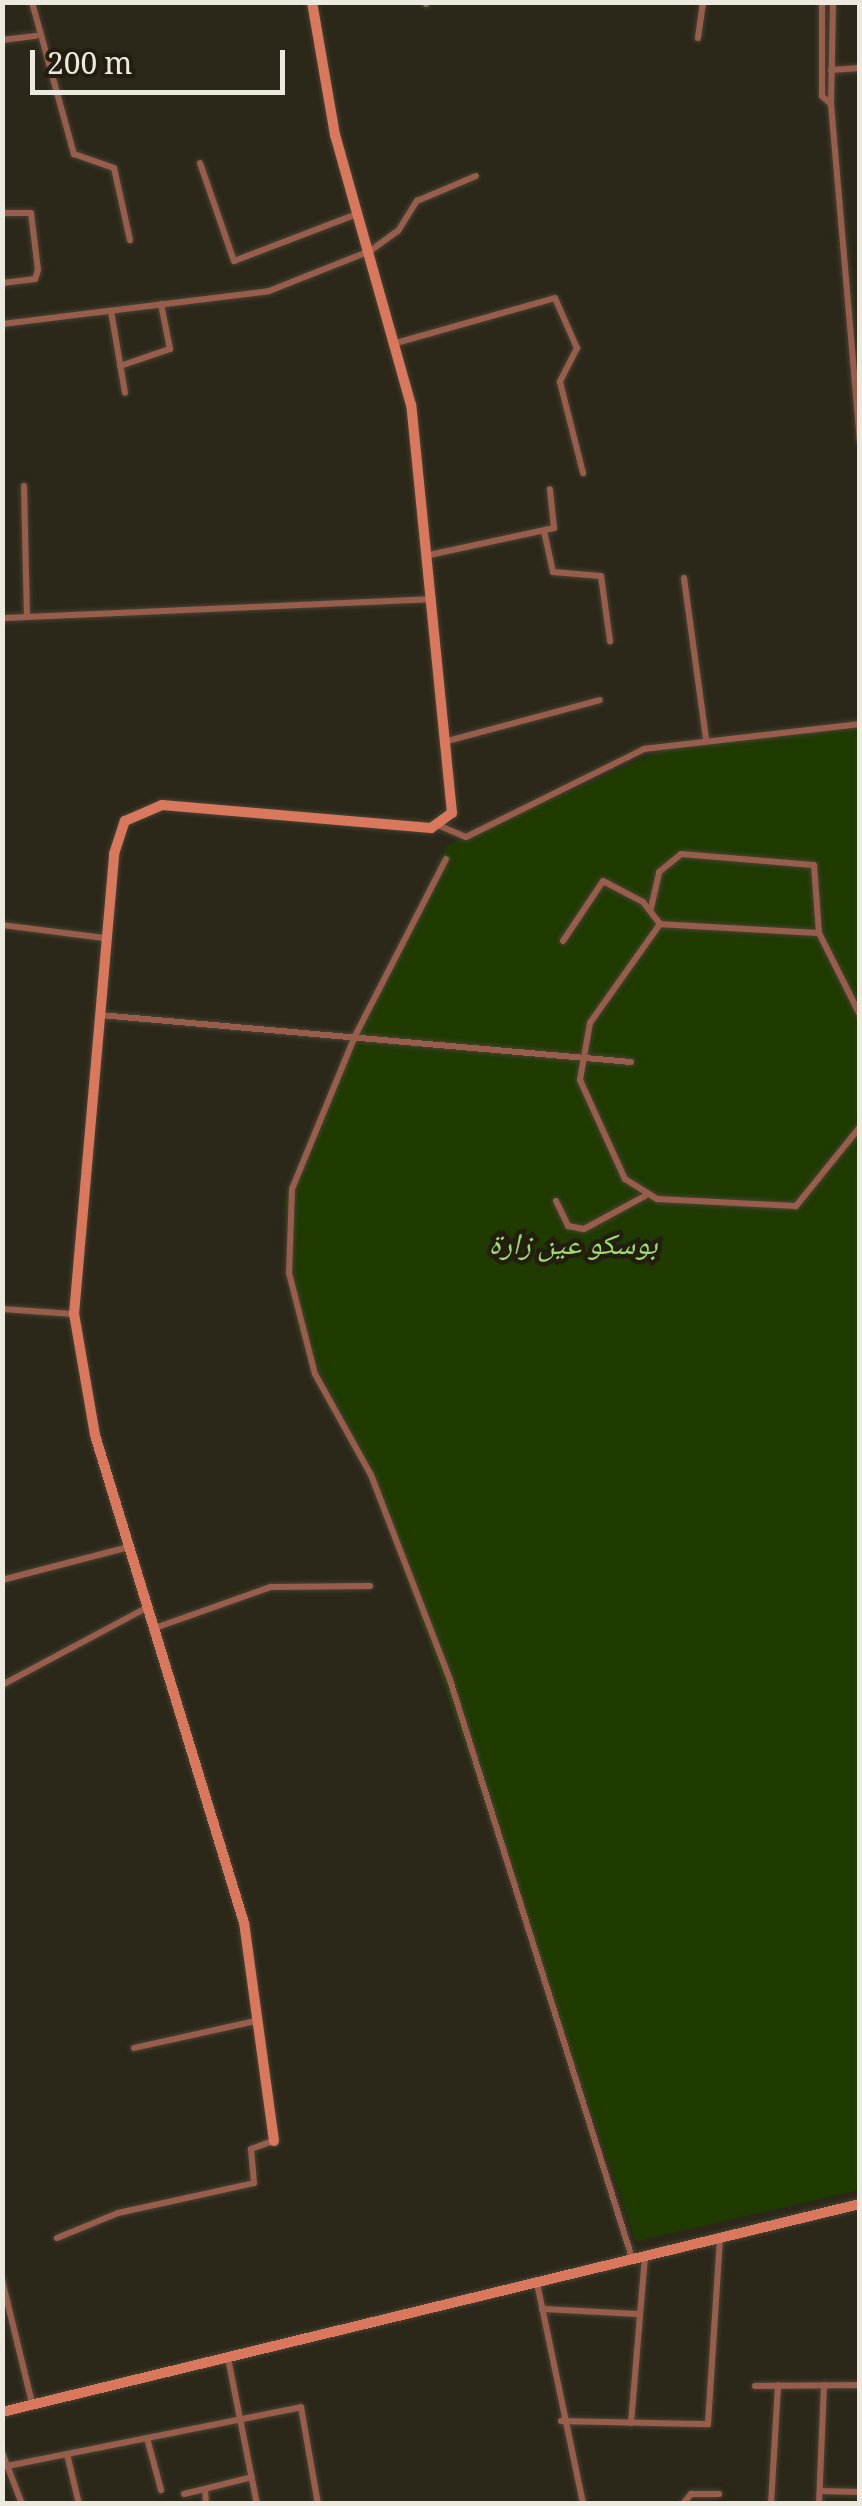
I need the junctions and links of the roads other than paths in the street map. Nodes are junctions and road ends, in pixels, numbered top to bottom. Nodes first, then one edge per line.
1 (32, 2) edge
2 (312, 2) edge
3 (703, 2) edge
4 (822, 2) edge
5 (833, 2) edge
6 (36, 36) junction
7 (698, 38) dead end
8 (2, 40) edge
9 (860, 68) edge
10 (831, 70) junction
11 (831, 104) junction
12 (200, 163) dead end
13 (476, 176) dead end
14 (2, 212) edge
15 (358, 213) junction
16 (130, 240) dead end
17 (370, 250) junction
18 (2, 283) edge
19 (161, 304) junction
20 (111, 312) junction
21 (2, 324) edge
22 (396, 343) junction
23 (120, 366) junction
24 (126, 393) dead end
25 (860, 442) edge
26 (584, 473) dead end
27 (24, 486) dead end
28 (550, 489) dead end
29 (544, 531) junction
30 (429, 554) junction
31 (684, 578) dead end
32 (434, 599) junction
33 (27, 617) junction
34 (2, 618) edge
35 (610, 640) dead end
36 (600, 700) dead end
37 (860, 724) edge
38 (706, 738) junction
39 (447, 741) junction
40 (440, 826) junction
41 (446, 859) dead end
42 (652, 908) junction
43 (660, 924) junction
44 (2, 926) edge
45 (818, 933) junction
46 (106, 938) junction
47 (562, 941) dead end
48 (99, 1015) junction
49 (860, 1016) edge
50 (355, 1036) junction
51 (580, 1057) junction
52 (631, 1062) dead end
53 (860, 1127) edge
54 (645, 1196) junction
55 (556, 1201) dead end
56 (2, 1308) edge
57 (74, 1314) junction
58 (130, 1547) junction
59 (2, 1580) edge
60 (370, 1586) dead end
61 (149, 1607) junction
62 (156, 1628) junction
63 (2, 1685) edge
64 (262, 2020) junction
65 (134, 2048) dead end
66 (274, 2140) joint
67 (860, 2204) edge
68 (58, 2238) dead end
69 (720, 2239) junction
70 (645, 2255) junction
71 (632, 2258) junction
72 (2, 2280) edge
73 (536, 2282) junction
74 (542, 2309) junction
75 (639, 2314) junction
76 (227, 2355) junction
77 (860, 2384) edge
78 (824, 2385) junction
79 (755, 2386) dead end
80 (778, 2386) junction
81 (32, 2403) junction
82 (2, 2412) edge
83 (240, 2420) junction
84 (561, 2421) junction
85 (631, 2423) junction
86 (147, 2438) junction
87 (2, 2452) edge
88 (67, 2454) junction
89 (6, 2466) edge
90 (252, 2477) junction
91 (206, 2488) junction
92 (161, 2490) dead end
93 (820, 2491) junction
94 (860, 2492) edge
95 (184, 2494) dead end
96 (719, 2494) dead end
97 (22, 2504) edge
98 (80, 2504) edge
99 (206, 2504) edge
100 (257, 2504) edge
101 (318, 2504) edge
102 (582, 2504) edge
103 (683, 2504) edge
104 (772, 2504) edge
105 (819, 2504) edge

1 - 6 street
2 - 15 main road
3 - 7 street
4 - 11 street
5 - 10 street
6 - 8 street
6 - 16 street
9 - 10 street
10 - 11 street
11 - 25 street
12 - 15 street
13 - 17 street
14 - 18 street
15 - 17 main road
17 - 19 street
17 - 22 main road
19 - 20 street
19 - 23 street
20 - 21 street
20 - 23 street
22 - 26 street
22 - 30 main road
23 - 24 street
27 - 33 street
28 - 29 street
29 - 30 street
29 - 35 street
30 - 32 main road
31 - 38 street
32 - 33 street
32 - 39 main road
33 - 34 street
36 - 39 street
37 - 38 street
38 - 40 street
39 - 40 main road
40 - 46 main road
41 - 50 street
42 - 43 street
42 - 45 street
42 - 47 street
43 - 45 street
43 - 51 street
44 - 46 street
45 - 49 street
46 - 48 main road
48 - 50 street
48 - 57 main road
50 - 51 street
50 - 71 street
51 - 52 street
51 - 54 street
53 - 54 street
54 - 55 street
56 - 57 street
57 - 58 main road
58 - 59 street
58 - 61 main road
60 - 62 street
61 - 62 main road
61 - 63 street
62 - 64 main road
64 - 65 street
64 - 66 main road
66 - 68 street
67 - 69 main road
69 - 70 main road
69 - 85 street
70 - 71 main road
70 - 75 street
71 - 73 main road
72 - 81 street
73 - 74 street
73 - 76 main road
74 - 75 street
74 - 84 street
75 - 85 street
76 - 81 main road
76 - 83 street
77 - 78 street
78 - 80 street
78 - 93 street
79 - 80 street
80 - 104 street
81 - 82 main road
83 - 86 street
83 - 90 street
83 - 101 street
84 - 85 street
84 - 102 street
86 - 88 street
86 - 92 street
87 - 89 street
88 - 89 street
88 - 98 street
89 - 97 street
90 - 91 street
90 - 100 street
91 - 95 street
91 - 99 street
93 - 94 street
93 - 105 street
96 - 103 street

